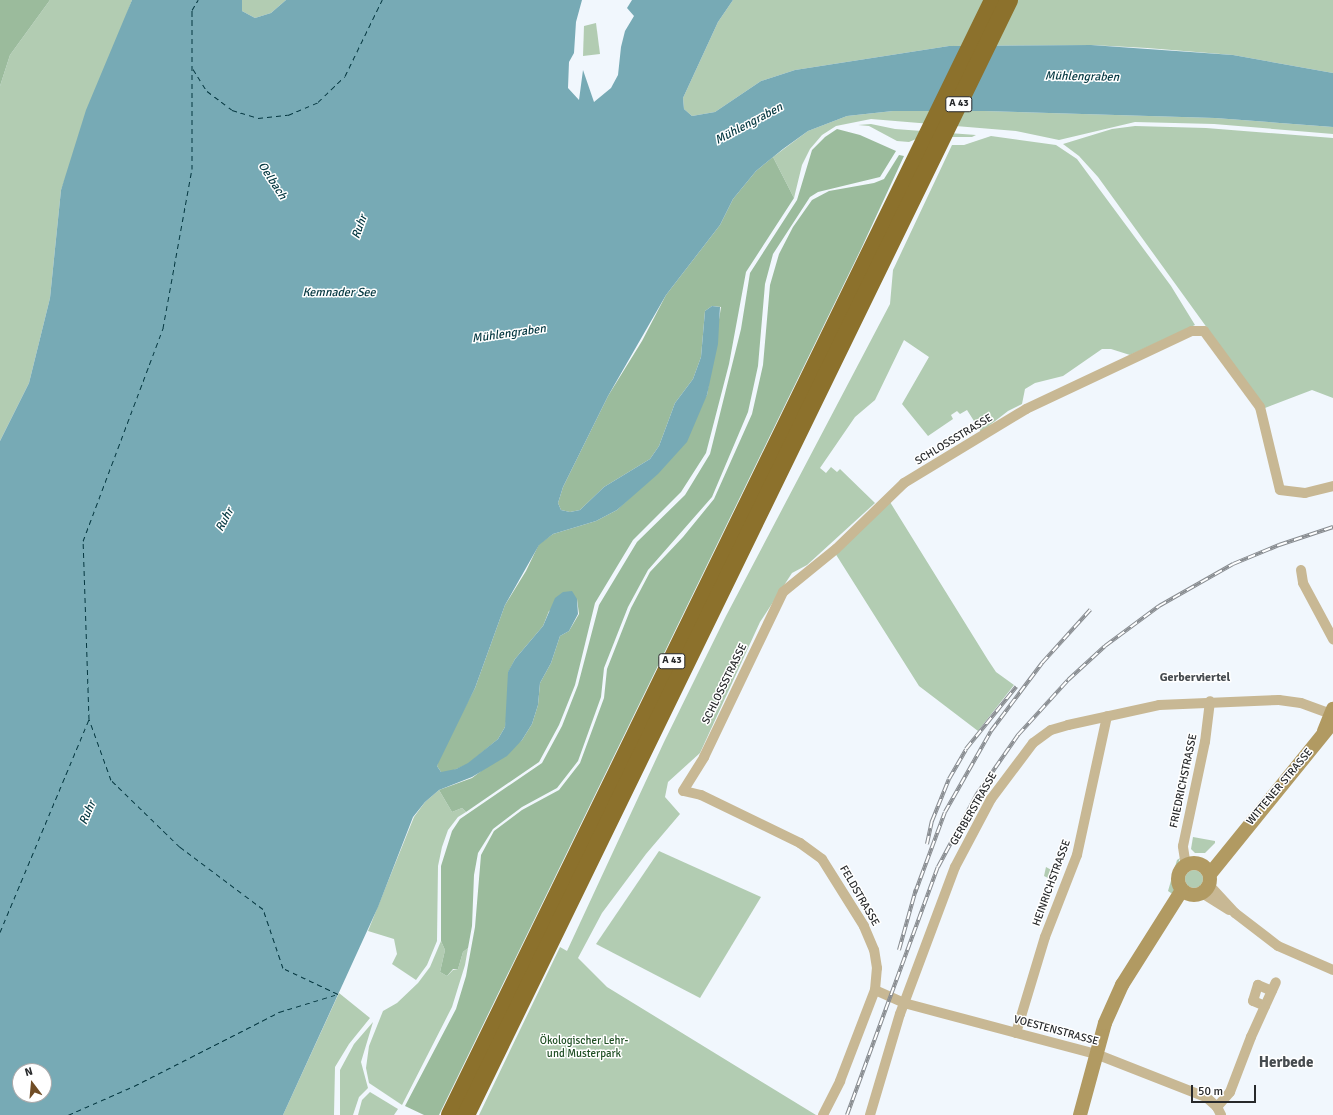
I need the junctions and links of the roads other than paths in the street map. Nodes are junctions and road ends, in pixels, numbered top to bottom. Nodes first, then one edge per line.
1 (993, 0) edge
2 (1009, 0) edge
3 (900, 207) junction
4 (1333, 486) edge
5 (1301, 570) dead end
6 (1333, 639) edge
7 (1210, 702) junction
8 (1332, 715) edge
9 (1107, 716) junction
10 (683, 791) joint
11 (1186, 866) junction
12 (1200, 884) junction
13 (1333, 970) edge
14 (875, 990) junction
15 (904, 1003) junction
16 (1265, 1006) junction
17 (1016, 1033) junction
18 (1096, 1054) junction
19 (1219, 1111) edge
20 (450, 1115) edge
21 (466, 1115) edge
22 (823, 1115) edge
23 (870, 1115) edge
24 (1080, 1115) edge

1 - 3 highway, A 43
2 - 3 highway, A 43
3 - 20 highway, A 43
3 - 21 highway, A 43
4 - 10 street, SCHLOSSSTRASSE
5 - 6 street
7 - 8 street, GERBERSTRASSE
7 - 9 street, GERBERSTRASSE
7 - 11 street, FRIEDRICHSTRASSE
8 - 12 main road, WITTENER STRASSE
9 - 15 street, GERBERSTRASSE
9 - 17 street, HEINRICHSTRASSE
10 - 14 street, FELDSTRASSE
11 - 12 main road
11 - 12 main road
12 - 13 street
12 - 18 main road, WITTENER STRASSE
14 - 15 street, VOESTENSTRASSE
14 - 22 street, FELDSTRASSE
15 - 17 street, VOESTENSTRASSE
15 - 23 street, GERBERSTRASSE
16 - 16 street
16 - 19 street
17 - 18 street, VOESTENSTRASSE
18 - 19 street, VOESTENSTRASSE
18 - 24 main road, WITTENER STRASSE

